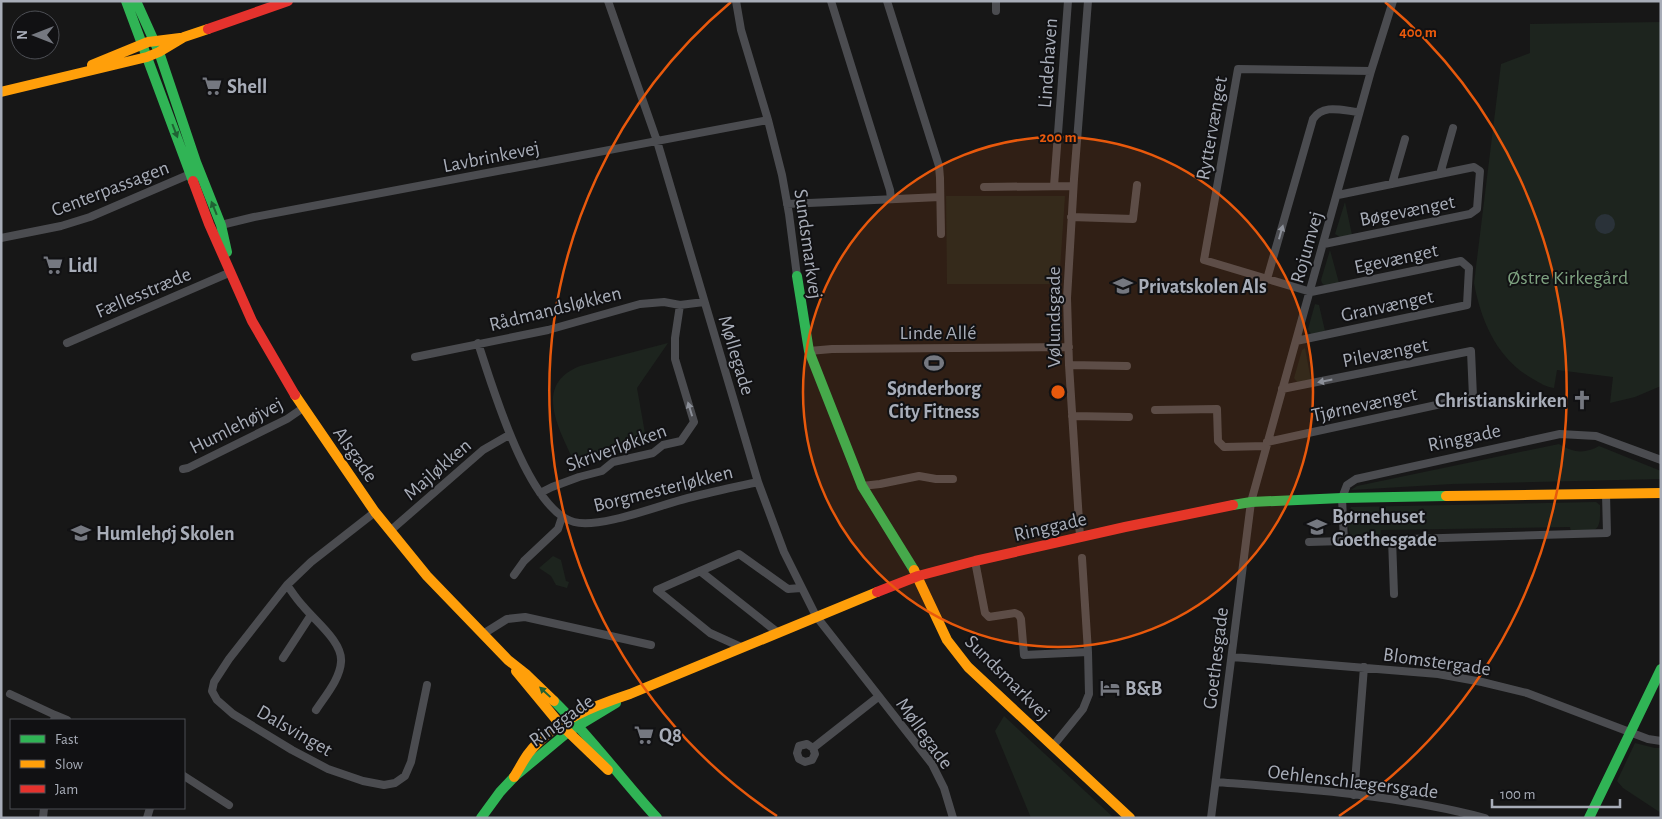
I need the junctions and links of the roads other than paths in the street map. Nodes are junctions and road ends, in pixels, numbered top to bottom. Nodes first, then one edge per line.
1 (126, 1) edge
2 (131, 1) edge
3 (136, 1) edge
4 (288, 1) edge
5 (608, 1) edge
6 (736, 1) edge
7 (831, 1) edge
8 (887, 1) edge
9 (996, 1) edge
10 (1068, 1) edge
11 (1088, 1) edge
12 (1393, 1) edge
13 (996, 11) dead end
14 (184, 37) junction
15 (148, 42) junction
16 (153, 54) junction
17 (1371, 71) junction
18 (72, 74) junction
19 (1, 92) edge
20 (1360, 112) junction
21 (768, 120) junction
22 (1453, 128) dead end
23 (1405, 139) dead end
24 (658, 141) junction
25 (195, 172) junction
26 (1440, 174) junction
27 (1392, 184) junction
28 (1137, 185) dead end
29 (1054, 186) junction
30 (1073, 186) junction
31 (984, 187) dead end
32 (1338, 195) junction
33 (940, 197) junction
34 (890, 199) junction
35 (787, 204) junction
36 (1071, 217) junction
37 (221, 225) junction
38 (940, 234) dead end
39 (1, 238) edge
40 (1324, 244) junction
41 (231, 272) junction
42 (797, 276) joint
43 (1267, 279) junction
44 (1468, 286) joint
45 (1310, 292) junction
46 (704, 302) junction
47 (680, 305) junction
48 (1296, 341) junction
49 (67, 343) dead end
50 (478, 343) junction
51 (1069, 348) junction
52 (809, 351) junction
53 (415, 357) dead end
54 (1069, 365) junction
55 (1127, 366) dead end
56 (1471, 374) joint
57 (1282, 389) junction
58 (303, 408) junction
59 (1155, 410) dead end
60 (1072, 416) junction
61 (1128, 417) dead end
62 (509, 435) junction
63 (1267, 444) junction
64 (1661, 460) edge
65 (182, 469) dead end
66 (953, 479) dead end
67 (758, 482) junction
68 (862, 486) junction
69 (540, 493) junction
70 (1661, 493) edge
71 (1606, 494) junction
72 (1342, 498) junction
73 (1251, 502) junction
74 (375, 512) junction
75 (562, 517) junction
76 (390, 531) junction
77 (1080, 537) junction
78 (1392, 539) junction
79 (1344, 541) junction
80 (1309, 542) dead end
81 (1082, 558) dead end
82 (975, 561) junction
83 (700, 571) junction
84 (514, 575) dead end
85 (918, 576) junction
86 (287, 585) junction
87 (801, 588) junction
88 (1394, 594) dead end
89 (311, 615) junction
90 (816, 616) junction
91 (777, 632) junction
92 (483, 634) junction
93 (652, 645) dead end
94 (741, 647) junction
95 (1088, 652) junction
96 (1232, 657) junction
97 (283, 658) dead end
98 (508, 660) junction
99 (1364, 667) junction
100 (1661, 669) edge
101 (427, 684) dead end
102 (10, 694) dead end
103 (630, 694) junction
104 (878, 697) junction
105 (316, 710) dead end
106 (55, 718) edge
107 (572, 718) junction
108 (579, 726) junction
109 (564, 728) junction
110 (1629, 731) junction
111 (1661, 741) edge
112 (1052, 746) junction
113 (813, 748) dead end
114 (185, 777) edge
115 (1216, 782) junction
116 (626, 784) junction
117 (1354, 794) junction
118 (229, 806) dead end
119 (481, 818) edge
120 (658, 818) edge
121 (953, 818) edge
122 (1130, 818) edge
123 (1211, 818) edge
124 (1485, 818) edge
125 (1588, 818) edge

1 - 15 street
2 - 15 street
3 - 15 street
4 - 14 street
5 - 24 street, Møllegade
6 - 21 street, Sundsmarkvej
7 - 34 street
8 - 33 street
9 - 13 street
10 - 29 street, Lindehaven
11 - 30 street, Vølundsgade
12 - 17 street, Rojumvej
14 - 15 street
14 - 16 street
15 - 16 street
15 - 18 street
16 - 18 street
16 -> 25 street, Alsgade
16 - 25 street, Alsgade
17 - 20 street, Rojumvej
17 - 43 street, Ryttervænget
18 - 19 street
20 - 32 street, Rojumvej
43 -> 20 street
21 - 24 street, Lavbrinkevej
21 - 35 street, Sundsmarkvej
22 - 26 street
23 - 27 street
24 - 37 street, Lavbrinkevej
24 - 46 street, Møllegade
37 -> 25 street, Alsgade
25 - 39 street, Centerpassagen
25 - 41 street, Alsgade
26 - 27 street
26 - 40 street, Bøgevænget
27 - 32 street
28 - 36 street
29 - 30 street
29 - 31 street
30 - 36 street, Vølundsgade
32 - 40 street, Rojumvej
33 - 34 street
33 - 38 street
34 - 35 street
35 - 42 street, Sundsmarkvej
36 - 51 street, Vølundsgade
37 - 41 street, Alsgade
40 - 45 street, Rojumvej
41 - 49 street, Fællesstræde
41 - 58 street, Alsgade
42 - 52 street, Sundsmarkvej
43 - 45 street, Ryttervænget
44 - 45 street, Egevænget
44 - 48 street, Granvænget
45 - 48 street, Rojumvej
46 - 47 street, Rådmandsløkken
46 - 67 street, Møllegade
47 - 50 street, Rådmandsløkken
69 -> 47 street, Skriverløkken
48 - 57 street, Rojumvej
50 - 53 street, Rådmandsløkken
50 - 62 street
51 - 52 street, Linde Allé
51 - 54 street, Vølundsgade
52 - 68 street, Sundsmarkvej
54 - 55 street
54 - 60 street, Vølundsgade
56 -> 57 street, Pilevænget
56 - 63 street, Tjørnevænget
57 - 63 street, Rojumvej
58 - 65 street, Humlehøjvej
58 - 74 street, Alsgade
59 - 63 street
60 - 61 street
60 - 77 street, Vølundsgade
62 - 69 street
62 - 76 street, Majløkken
63 - 73 street, Rojumvej
64 - 72 street, Ringgade
66 - 68 street
67 - 75 street, Borgmesterløkken
67 - 87 street, Møllegade
68 - 85 street, Sundsmarkvej
69 - 75 street
70 - 71 street, Ringgade
71 - 72 street, Ringgade
71 - 78 street
72 - 73 street, Ringgade
72 - 79 street
73 - 77 street, Ringgade
73 - 96 street, Goethesgade
74 - 76 street, Alsgade
74 - 86 street, Dalsvinget
75 - 84 street
76 - 92 street, Alsgade
77 - 82 street, Ringgade
78 - 79 street
78 - 88 street
79 - 80 street
81 - 95 street
82 - 85 street, Ringgade
82 - 95 street
83 - 87 street
83 - 91 street
83 - 94 street
85 - 90 street, Ringgade
85 - 112 street, Sundsmarkvej
86 - 89 street, Dalsvinget
86 - 101 street, Dalsvinget
87 - 90 street, Møllegade
89 - 97 street
89 - 105 street, Dalsvinget
90 - 91 street, Ringgade
90 - 104 street, Møllegade
91 - 94 street, Ringgade
92 - 93 street
92 - 98 street, Alsgade
94 - 103 street, Ringgade
95 - 112 street
96 - 99 street, Blomstergade
96 - 115 street, Goethesgade
107 -> 98 street, Alsgade
98 - 109 street, Alsgade
99 - 110 street, Blomstergade
99 - 117 street
100 - 110 street
102 - 106 street
103 - 107 street, Ringgade
103 - 108 street, Ringgade
104 - 113 street, Møllegade
104 - 121 street, Møllegade
107 - 108 street, Alsgade
107 - 109 street, Ringgade
108 - 109 street, Ringgade
108 - 116 street, Alsgade
109 - 116 street, Alsgade
109 - 119 street, Ringgade
110 - 111 street, Blomstergade
110 - 125 street
112 - 122 street, Sundsmarkvej
114 - 118 street
115 - 117 street, Oehlenschlægersgade
115 - 123 street, Goethesgade
116 - 120 street, Alsgade
117 - 124 street, Oehlenschlægersgade

